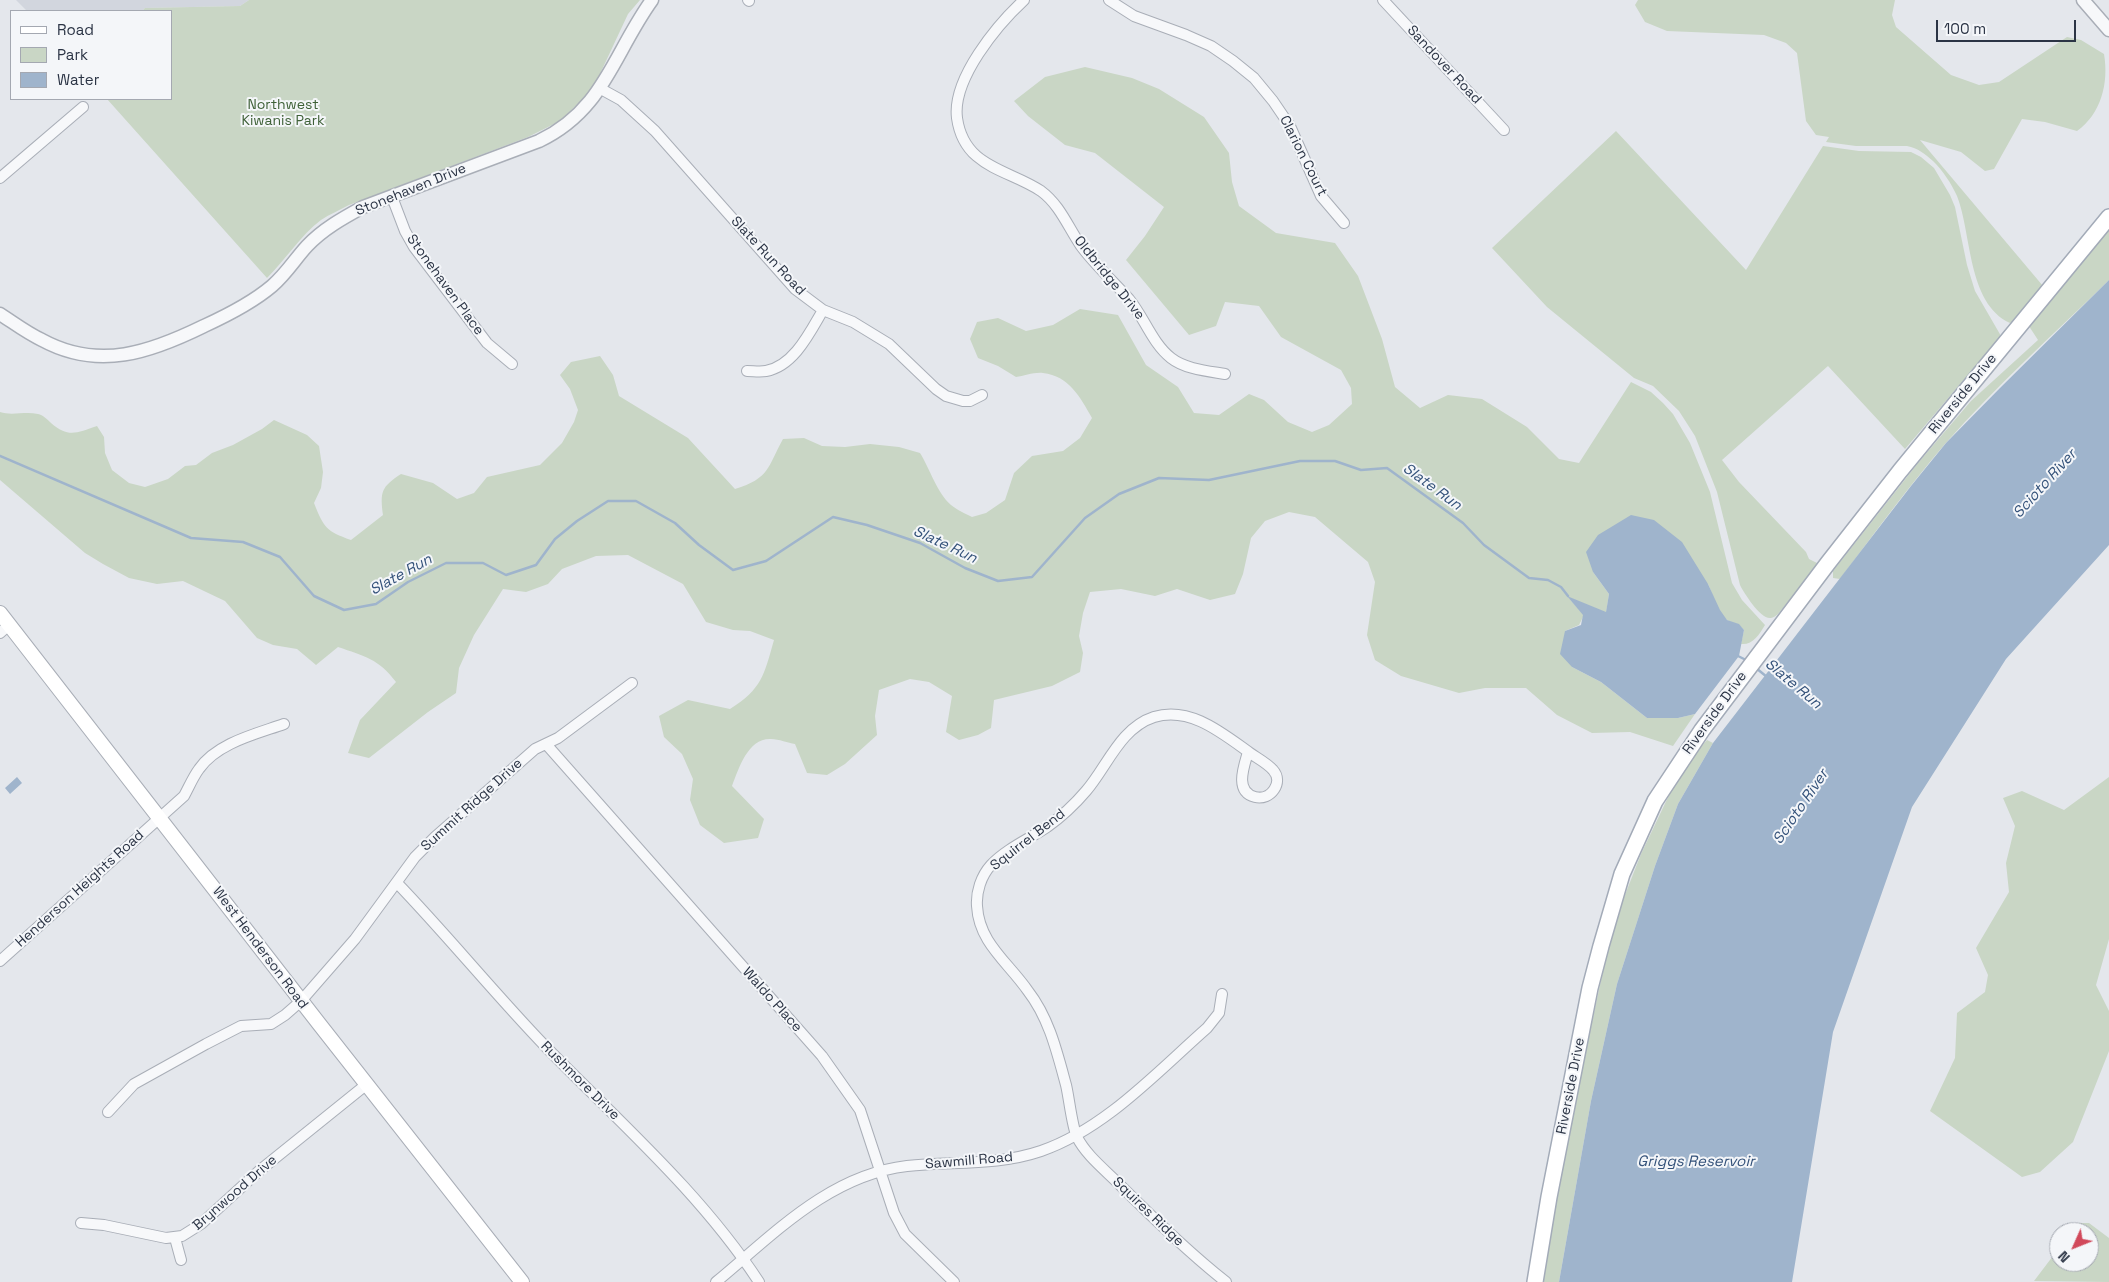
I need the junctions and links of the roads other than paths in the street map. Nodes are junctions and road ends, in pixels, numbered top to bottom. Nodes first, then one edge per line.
1 (652, 0) edge
2 (1024, 0) edge
3 (1109, 0) edge
4 (1385, 0) edge
5 (2083, 0) edge
6 (2109, 30) edge
7 (601, 89) junction
8 (82, 107) dead end
9 (1504, 130) dead end
10 (0, 178) edge
11 (392, 197) junction
12 (2109, 217) edge
13 (1344, 223) dead end
14 (823, 310) junction
15 (0, 314) edge
16 (512, 364) dead end
17 (747, 371) dead end
18 (1225, 374) dead end
19 (982, 395) dead end
20 (0, 613) edge
21 (5, 629) edge
22 (632, 683) dead end
23 (284, 724) dead end
24 (546, 744) junction
25 (1248, 752) junction
26 (159, 817) junction
27 (397, 883) junction
28 (0, 961) edge
29 (1222, 994) dead end
30 (301, 1001) junction
31 (367, 1084) junction
32 (108, 1112) dead end
33 (1076, 1135) junction
34 (881, 1172) junction
35 (81, 1223) dead end
36 (175, 1238) junction
37 (744, 1259) junction
38 (181, 1260) dead end
39 (522, 1282) edge
40 (716, 1282) edge
41 (759, 1282) edge
42 (954, 1282) edge
43 (1226, 1282) edge
44 (1535, 1282) edge

1 - 7 street, Stonehaven Drive
2 - 18 street, Oldbridge Drive
3 - 13 street, Clarion Court
4 - 9 street, Sandover Road
5 - 6 street
7 - 11 street, Stonehaven Drive
7 - 14 street, Slate Run Road
8 - 10 street
11 - 15 street, Stonehaven Drive
11 - 16 street, Stonehaven Place
12 - 44 main road, Riverside Drive
14 - 17 street
14 - 19 street, Slate Run Road
20 - 21 main road, West Henderson Road
21 - 26 main road, West Henderson Road
22 - 24 street, Summit Ridge Drive
23 - 26 street, Henderson Heights Road
24 - 27 street, Summit Ridge Drive
24 - 34 street, Waldo Place
25 - 25 street, Squirrel Bend
25 - 33 street, Squirrel Bend
26 - 28 street, Henderson Heights Road
26 - 30 main road, West Henderson Road
27 - 30 street, Summit Ridge Drive
27 - 37 street, Rushmore Drive
29 - 33 street, Sawmill Road
30 - 31 main road, West Henderson Road
30 - 32 street, Summit Ridge Drive
31 - 36 street, Brynwood Drive
31 - 39 main road, West Henderson Road
33 - 34 street, Sawmill Road
33 - 43 street, Squires Ridge
34 - 37 street, Sawmill Road
34 - 42 street, Waldo Place
35 - 36 street
36 - 38 street
37 - 40 street, Sawmill Road
37 - 41 street, Rushmore Drive

